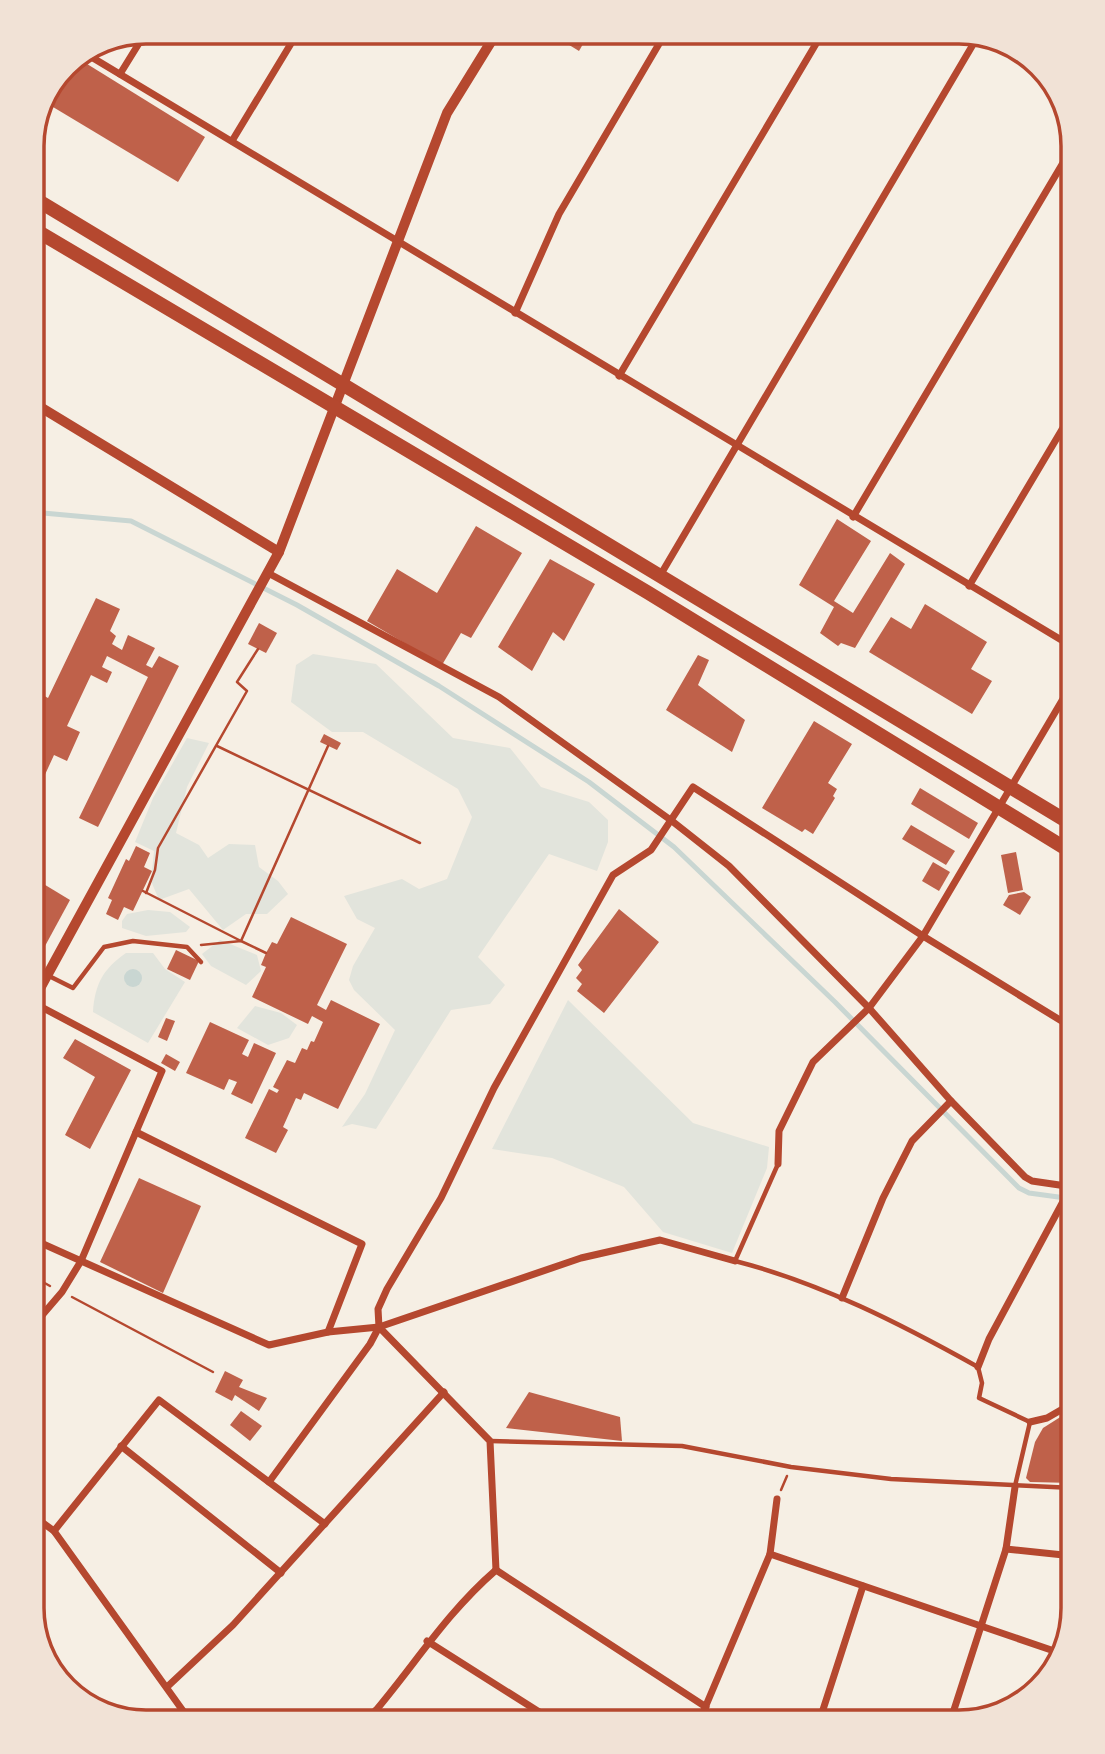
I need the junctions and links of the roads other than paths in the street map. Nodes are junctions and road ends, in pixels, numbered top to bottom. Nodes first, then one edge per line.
1 (291, 44) edge
2 (490, 44) edge
3 (660, 44) edge
4 (816, 44) edge
5 (138, 45) edge
6 (973, 45) edge
7 (94, 58) edge
8 (120, 74) junction
9 (232, 141) junction
10 (1061, 166) edge
11 (44, 204) edge
12 (44, 235) edge
13 (397, 241) junction
14 (515, 313) junction
15 (619, 376) junction
16 (342, 386) junction
17 (332, 408) junction
18 (44, 409) edge
19 (1061, 431) edge
20 (737, 446) junction
21 (853, 517) junction
22 (279, 552) junction
23 (268, 573) junction
24 (661, 574) junction
25 (970, 586) junction
26 (1061, 640) edge
27 (1061, 703) edge
28 (1013, 789) junction
29 (1000, 809) junction
30 (1061, 818) edge
31 (672, 821) junction
32 (1061, 846) edge
33 (923, 936) junction
34 (201, 962) dead end
35 (45, 974) joint
36 (44, 1008) edge
37 (869, 1008) junction
38 (1061, 1021) edge
39 (951, 1101) junction
40 (136, 1132) junction
41 (778, 1164) joint
42 (1061, 1184) edge
43 (1061, 1204) edge
44 (44, 1244) edge
45 (81, 1261) junction
46 (735, 1261) junction
47 (842, 1298) junction
48 (44, 1313) edge
49 (379, 1327) junction
50 (328, 1332) junction
51 (978, 1367) junction
52 (444, 1392) junction
53 (1061, 1410) edge
54 (1030, 1422) junction
55 (490, 1441) junction
56 (121, 1446) junction
57 (269, 1482) junction
58 (1015, 1487) junction
59 (1061, 1488) edge
60 (777, 1499) road end
61 (44, 1524) edge
62 (325, 1524) junction
63 (54, 1531) junction
64 (1006, 1549) junction
65 (770, 1554) junction
66 (1061, 1555) edge
67 (496, 1570) junction
68 (281, 1573) junction
69 (863, 1586) junction
70 (981, 1626) junction
71 (427, 1641) junction
72 (1052, 1650) edge
73 (167, 1687) junction
74 (706, 1707) junction
75 (183, 1710) edge
76 (376, 1710) edge
77 (536, 1710) edge
78 (705, 1710) edge
79 (823, 1710) edge
80 (954, 1710) edge

1 - 9 street
2 - 13 street
3 - 14 street
4 - 15 street
5 - 8 street
6 - 20 street
7 - 8 street
8 - 9 street
9 - 13 street
10 - 21 street
11 - 16 highway
12 - 17 highway
13 - 14 street
13 - 16 street
14 - 15 street
15 - 20 street
16 - 17 street
16 - 24 highway
17 - 22 street
17 - 29 highway
18 - 22 street
19 - 25 street
20 - 21 street
20 - 24 street
21 - 25 street
22 - 23 street
23 - 31 street
23 - 35 street
24 - 28 highway
25 - 26 street
27 - 28 street
28 - 29 street
28 - 30 highway
29 - 32 highway
29 - 33 street
31 - 33 street
31 - 37 street
31 - 49 street
33 - 37 street
33 - 38 street
34 - 35 lane
36 - 40 street
37 - 39 street
37 - 41 street
39 - 42 street
39 - 47 street
40 - 45 street
40 - 50 street
41 - 46 lane
43 - 51 street
44 - 45 street
45 - 48 street
45 - 50 street
46 - 47 lane
46 - 49 street
47 - 51 lane
49 - 50 street
49 - 52 street
49 - 57 street
51 - 54 lane
52 - 55 street
52 - 62 street
53 - 54 street
54 - 58 lane
55 - 58 lane
55 - 67 street
56 - 57 street
56 - 63 street
56 - 68 street
57 - 62 street
58 - 59 lane
58 - 64 street
60 - 65 street
61 - 63 street
62 - 68 street
63 - 73 street
64 - 66 street
64 - 70 street
65 - 69 street
65 - 74 street
67 - 71 street
67 - 74 street
68 - 73 street
69 - 70 street
69 - 79 street
70 - 72 street
70 - 80 street
71 - 76 street
71 - 77 street
73 - 75 street
74 - 78 street

